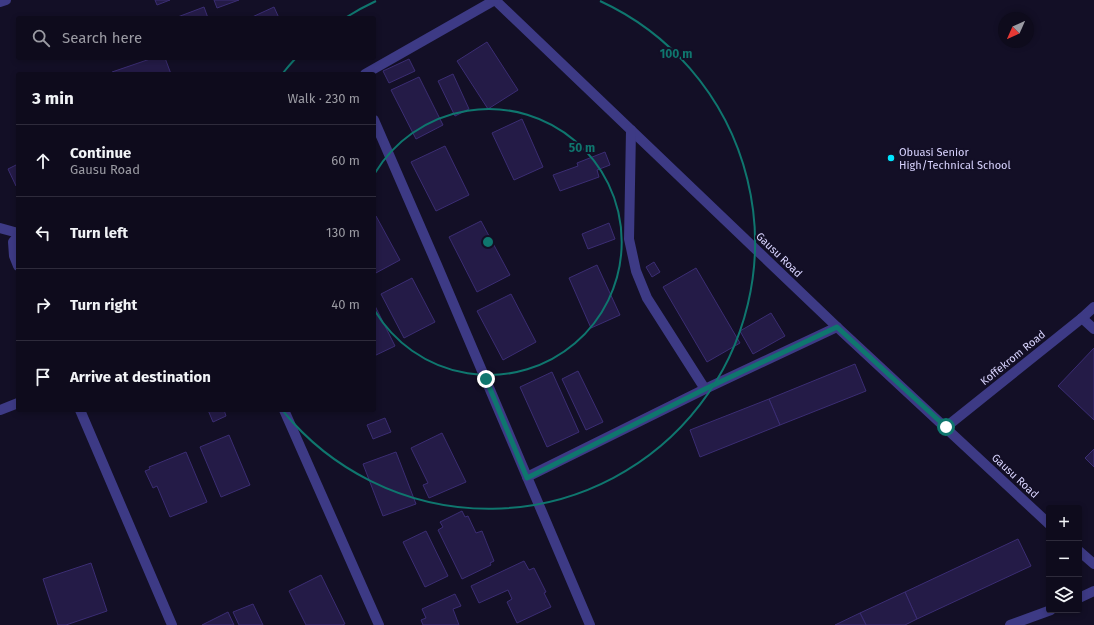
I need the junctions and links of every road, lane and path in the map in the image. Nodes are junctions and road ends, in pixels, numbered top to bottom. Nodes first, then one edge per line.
1 (6, 0) edge
2 (495, 0) edge
3 (0, 2) edge
4 (369, 72) edge
5 (376, 125) edge
6 (631, 130) junction
7 (0, 228) edge
8 (16, 232) edge
9 (16, 238) edge
10 (16, 261) edge
11 (1094, 307) edge
12 (1082, 318) junction
13 (837, 327) junction
14 (1094, 329) edge
15 (705, 389) junction
16 (16, 404) edge
17 (0, 410) edge
18 (81, 412) edge
19 (285, 412) edge
20 (946, 427) junction
21 (527, 478) junction
22 (1046, 521) edge
23 (1082, 554) edge
24 (1094, 564) edge
25 (1094, 591) edge
26 (1082, 597) edge
27 (1046, 612) edge
28 (172, 625) edge
29 (379, 625) edge
30 (590, 625) edge
31 (1010, 625) edge

1 - 3 street
2 - 4 street
2 - 6 street, Gausu Road
5 - 21 street
6 - 13 street, Gausu Road
6 - 15 street
7 - 8 street
9 - 10 street
11 - 12 street, Koffekrom Road
12 - 14 street
12 - 20 street, Koffekrom Road
13 - 15 street
13 - 20 street, Gausu Road
15 - 21 street
16 - 17 street
18 - 28 street
19 - 29 street
20 - 22 street, Gausu Road
21 - 30 street
23 - 24 street
25 - 26 street
27 - 31 street

